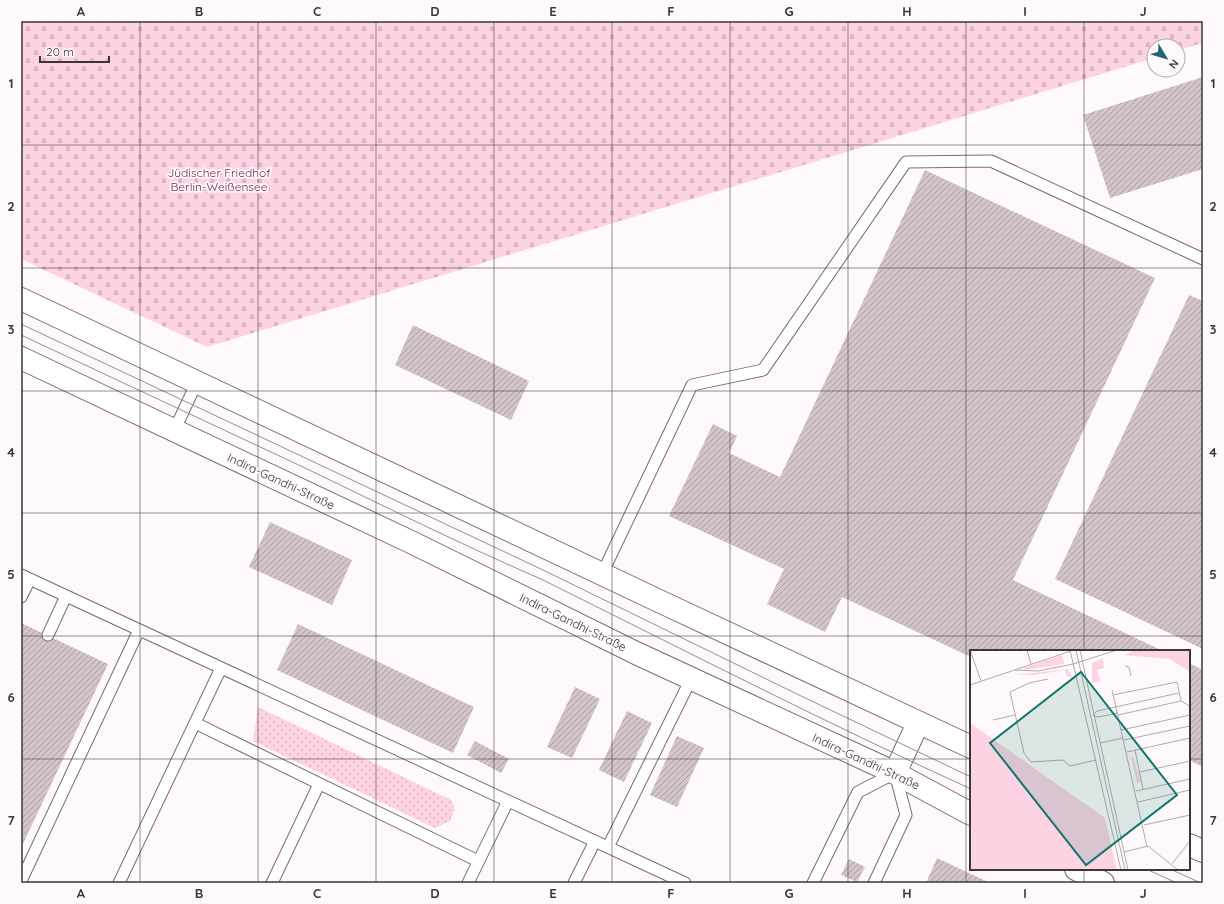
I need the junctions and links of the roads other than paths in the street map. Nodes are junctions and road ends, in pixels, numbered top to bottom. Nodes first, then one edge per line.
1 (1203, 259) edge
2 (21, 299) edge
3 (21, 358) edge
4 (197, 382) junction
5 (174, 431) junction
6 (602, 574) junction
7 (26, 577) edge
8 (66, 596) junction
9 (21, 597) edge
10 (139, 630) junction
11 (48, 635) dead end
12 (221, 668) junction
13 (691, 679) junction
14 (195, 723) junction
15 (918, 723) junction
16 (970, 747) edge
17 (895, 773) junction
18 (319, 784) junction
19 (508, 801) junction
20 (970, 813) edge
21 (595, 841) junction
22 (1190, 845) edge
23 (608, 847) junction
24 (1203, 851) edge
25 (478, 861) junction
26 (1078, 870) edge
27 (666, 879) edge
28 (21, 881) edge
29 (119, 883) edge
30 (272, 883) edge
31 (468, 883) edge
32 (574, 883) edge
33 (685, 883) edge
34 (813, 883) edge
35 (874, 883) edge
36 (1103, 883) edge

1 - 6 lane
2 - 4 main road
3 - 5 main road, Indira-Gandhi-Straße
4 - 5 lane
4 - 6 main road
5 - 13 main road, Indira-Gandhi-Straße
6 - 15 main road
7 - 8 lane
7 - 9 lane
8 - 10 lane
8 - 11 lane
10 - 12 lane
10 - 28 lane
12 - 14 lane
12 - 19 lane
13 - 17 main road, Indira-Gandhi-Straße
13 - 23 lane
14 - 18 lane
14 - 29 lane
15 - 16 main road
15 - 17 main road
17 - 20 main road, Indira-Gandhi-Straße
17 - 34 lane
17 - 35 lane
18 - 25 lane
18 - 30 lane
19 - 21 lane
19 - 25 lane
21 - 23 lane
21 - 32 lane
22 - 24 main road
23 - 27 lane
25 - 31 lane
26 - 36 main road
27 - 33 lane

